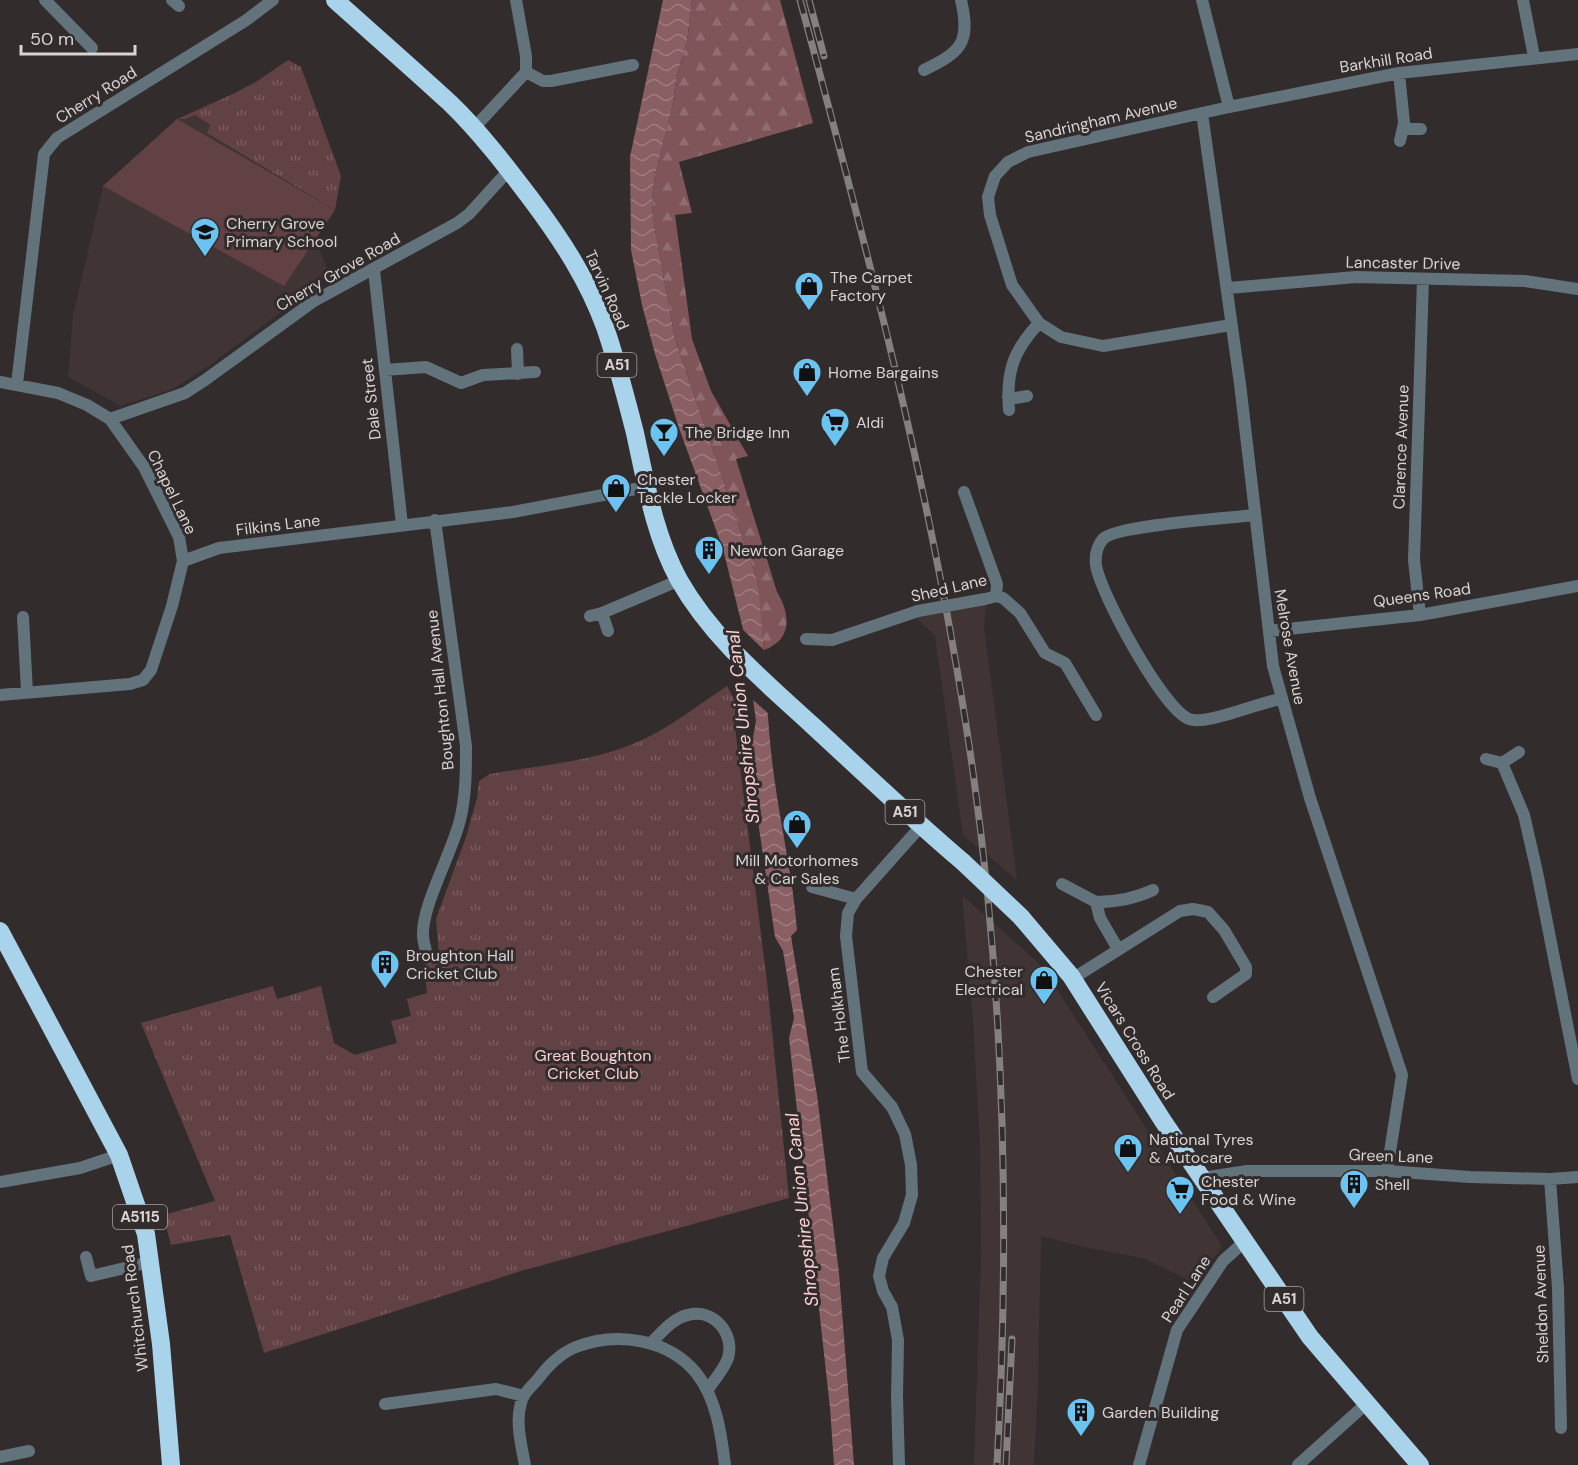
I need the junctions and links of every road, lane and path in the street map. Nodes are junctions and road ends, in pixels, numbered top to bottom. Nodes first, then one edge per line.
1 (45, 0) edge
2 (273, 0) edge
3 (335, 0) edge
4 (516, 0) edge
5 (961, 0) edge
6 (1202, 0) edge
7 (1523, 0) edge
8 (92, 48) dead end
9 (1578, 54) edge
10 (1534, 57) junction
11 (633, 65) dead end
12 (924, 70) dead end
13 (526, 72) junction
14 (1399, 73) junction
15 (1229, 106) junction
16 (1202, 113) junction
17 (474, 128) junction
18 (1421, 129) dead end
19 (509, 170) junction
20 (374, 270) junction
21 (1423, 279) junction
22 (1228, 288) junction
23 (1578, 290) edge
24 (1039, 323) junction
25 (1231, 325) junction
26 (517, 349) dead end
27 (384, 370) junction
28 (535, 372) dead end
29 (519, 374) junction
30 (0, 382) edge
31 (17, 384) junction
32 (1027, 396) dead end
33 (1008, 397) junction
34 (1009, 410) dead end
35 (110, 419) junction
36 (646, 487) junction
37 (964, 492) dead end
38 (1255, 515) junction
39 (435, 520) junction
40 (402, 525) junction
41 (183, 561) junction
42 (680, 580) junction
43 (1578, 586) edge
44 (991, 598) junction
45 (1420, 615) junction
46 (23, 617) dead end
47 (1269, 630) junction
48 (608, 631) dead end
49 (806, 639) dead end
50 (766, 683) joint
51 (27, 692) junction
52 (0, 695) edge
53 (1281, 699) junction
54 (1096, 715) dead end
55 (1519, 753) dead end
56 (1486, 759) dead end
57 (1502, 764) junction
58 (921, 826) junction
59 (1062, 885) dead end
60 (812, 887) dead end
61 (1153, 890) dead end
62 (856, 899) junction
63 (1096, 902) junction
64 (0, 931) edge
65 (1119, 950) junction
66 (428, 958) dead end
67 (1072, 979) junction
68 (1213, 997) dead end
69 (1578, 1079) edge
70 (119, 1155) junction
71 (1387, 1171) junction
72 (1202, 1178) junction
73 (1578, 1178) edge
74 (1550, 1179) junction
75 (0, 1182) edge
76 (1244, 1242) junction
77 (86, 1257) dead end
78 (150, 1262) junction
79 (651, 1343) junction
80 (708, 1390) junction
81 (524, 1396) junction
82 (385, 1404) dead end
83 (1366, 1404) junction
84 (1562, 1428) dead end
85 (29, 1451) dead end
86 (5, 1459) edge
87 (171, 1465) edge
88 (525, 1465) edge
89 (725, 1465) edge
90 (898, 1465) edge
91 (1139, 1465) edge
92 (1298, 1465) edge
93 (1420, 1465) edge

1 - 8 street
2 - 31 street, Cherry Road
3 - 17 highway, Tarvin Road / A51
4 - 13 street
5 - 12 street
6 - 15 street
7 - 10 street
9 - 10 street, Barkhill Road
10 - 14 street, Barkhill Road
11 - 13 street
13 - 17 street
14 - 15 street, Barkhill Road
14 - 18 street
15 - 16 street, Barkhill Road
16 - 22 street, Melrose Avenue
16 - 24 street, Sandringham Avenue
17 - 19 highway, Tarvin Road / A51
19 - 20 street, Cherry Grove Road
19 - 36 highway, Tarvin Road / A51
20 - 27 street, Dale Street
20 - 35 street, Cherry Grove Road
21 - 22 street, Lancaster Drive
21 - 23 street, Lancaster Drive
21 - 45 street, Clarence Avenue
22 - 25 street, Melrose Avenue
24 - 25 street, Sandringham Avenue
24 - 33 street
25 - 38 street, Melrose Avenue
26 - 29 street
27 - 29 street
27 - 40 street, Dale Street
28 - 29 street
30 - 31 street, Chapel Lane
31 - 35 street, Chapel Lane
32 - 33 street
33 - 34 street
35 - 41 street, Chapel Lane
36 - 39 street, Filkins Lane
36 - 42 highway, Tarvin Road / A51
37 - 44 street, Shed Lane
38 - 47 street, Melrose Avenue
38 - 53 street
39 - 40 street, Filkins Lane
39 - 66 street, Boughton Hall Avenue
40 - 41 street, Filkins Lane
41 - 51 street
42 - 48 street
42 - 50 highway, Tarvin Road / A51
43 - 45 street, Queens Road
44 - 49 street, Shed Lane, bridge
44 - 54 street
45 - 47 street, Queens Road
46 - 51 street
47 - 53 street, Melrose Avenue
50 - 58 highway, Vicars Cross Road / A51
51 - 52 street
53 - 71 street, Melrose Avenue
55 - 57 street
56 - 57 street
57 - 69 street
58 - 62 street, The Holkham
58 - 67 highway, Vicars Cross Road / A51, bridge
59 - 63 street
60 - 62 street
61 - 63 street
62 - 90 street, The Holkham
63 - 65 street
64 - 70 highway, Whitchurch Road / A5115
65 - 67 street
65 - 68 street
67 - 72 highway, Vicars Cross Road / A51
70 - 75 street
70 - 78 highway, Whitchurch Road / A5115
71 - 72 street, Green Lane
71 - 74 street, Green Lane
72 - 76 highway, Vicars Cross Road / A51
73 - 74 street, Green Lane
74 - 84 street, Sheldon Avenue
76 - 83 highway, Vicars Cross Road / A51
76 - 91 street, Pearl Lane
77 - 78 street
78 - 87 highway, Whitchurch Road / A5115
79 - 80 street
79 - 80 street
79 - 81 street
80 - 89 street
81 - 82 street
81 - 88 street
83 - 92 street
83 - 93 highway, Vicars Cross Road / A51
85 - 86 street

